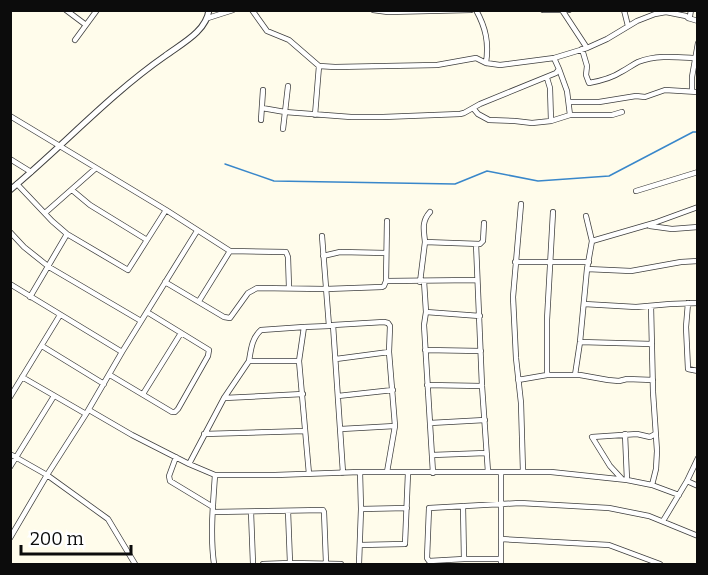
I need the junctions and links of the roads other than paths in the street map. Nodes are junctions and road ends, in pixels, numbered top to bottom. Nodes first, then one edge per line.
1 (66, 10) edge
2 (97, 10) edge
3 (209, 10) edge
4 (233, 10) edge
5 (252, 10) edge
6 (373, 10) edge
7 (471, 10) edge
8 (476, 10) edge
9 (543, 10) edge
10 (569, 10) edge
11 (624, 10) edge
12 (691, 10) edge
13 (562, 11) edge
14 (666, 11) edge
15 (208, 18) junction
16 (688, 18) junction
17 (698, 21) edge
18 (86, 25) junction
19 (628, 26) junction
20 (75, 40) dead end
21 (698, 43) edge
22 (585, 48) junction
23 (554, 58) junction
24 (695, 58) junction
25 (486, 63) junction
26 (319, 66) junction
27 (558, 69) junction
28 (547, 78) junction
29 (288, 86) dead end
30 (263, 90) dead end
31 (695, 92) edge
32 (568, 102) junction
33 (262, 108) junction
34 (473, 108) junction
35 (285, 112) junction
36 (622, 112) dead end
37 (315, 115) junction
38 (570, 115) junction
39 (10, 116) edge
40 (261, 120) dead end
41 (551, 121) junction
42 (283, 129) dead end
43 (60, 146) junction
44 (10, 159) edge
45 (96, 168) junction
46 (31, 172) junction
47 (698, 172) edge
48 (17, 184) junction
49 (10, 190) edge
50 (72, 190) junction
51 (636, 191) dead end
52 (521, 204) dead end
53 (698, 207) edge
54 (166, 210) junction
55 (430, 212) dead end
56 (553, 212) dead end
57 (45, 213) junction
58 (586, 216) dead end
59 (387, 221) dead end
60 (484, 223) dead end
61 (647, 225) junction
62 (698, 227) edge
63 (197, 231) junction
64 (10, 232) edge
65 (68, 234) junction
66 (322, 236) dead end
67 (147, 240) junction
68 (592, 241) junction
69 (425, 242) junction
70 (476, 244) junction
71 (230, 251) junction
72 (386, 253) junction
73 (323, 256) junction
74 (550, 261) junction
75 (698, 261) edge
76 (515, 262) junction
77 (589, 262) junction
78 (49, 267) junction
79 (587, 269) junction
80 (477, 280) junction
81 (386, 281) junction
82 (422, 281) junction
83 (165, 282) junction
84 (10, 285) edge
85 (289, 288) junction
86 (326, 289) junction
87 (30, 297) junction
88 (200, 301) junction
89 (688, 303) junction
90 (698, 303) edge
91 (584, 304) junction
92 (651, 306) junction
93 (147, 312) junction
94 (426, 312) junction
95 (60, 315) junction
96 (480, 316) junction
97 (141, 321) junction
98 (331, 325) junction
99 (304, 327) junction
100 (181, 333) junction
101 (580, 342) junction
102 (652, 344) junction
103 (42, 346) junction
104 (425, 350) junction
105 (481, 351) junction
106 (122, 352) junction
107 (389, 352) junction
108 (336, 359) junction
109 (249, 361) junction
110 (299, 361) junction
111 (698, 371) edge
112 (110, 375) junction
113 (547, 375) junction
114 (575, 375) junction
115 (22, 377) junction
116 (518, 380) junction
117 (653, 380) junction
118 (104, 384) junction
119 (427, 385) junction
120 (482, 386) junction
121 (393, 390) junction
122 (143, 394) junction
123 (303, 394) junction
124 (54, 396) junction
125 (339, 396) junction
126 (10, 398) edge
127 (224, 398) junction
128 (88, 412) junction
129 (484, 420) junction
130 (430, 423) junction
131 (395, 426) junction
132 (341, 429) junction
133 (305, 430) junction
134 (204, 434) junction
135 (625, 434) junction
136 (656, 434) junction
137 (486, 453) junction
138 (432, 454) junction
139 (13, 455) edge
140 (176, 457) junction
141 (698, 458) edge
142 (189, 464) junction
143 (10, 467) edge
144 (360, 472) junction
145 (387, 472) junction
146 (488, 472) junction
147 (523, 472) junction
148 (344, 473) junction
149 (408, 473) junction
150 (433, 473) junction
151 (501, 473) junction
152 (309, 474) junction
153 (47, 475) junction
154 (214, 475) junction
155 (625, 479) junction
156 (687, 481) junction
157 (652, 484) junction
158 (698, 486) edge
159 (679, 495) junction
160 (501, 504) junction
161 (463, 506) junction
162 (406, 508) junction
163 (213, 509) junction
164 (361, 509) junction
165 (288, 511) junction
166 (251, 512) junction
167 (663, 521) junction
168 (10, 522) edge
169 (18, 526) junction
170 (698, 536) edge
171 (10, 538) edge
172 (501, 539) junction
173 (360, 545) junction
174 (464, 559) junction
175 (501, 562) edge
176 (290, 563) junction
177 (326, 563) edge
178 (135, 564) edge
179 (214, 564) edge
180 (253, 564) edge
181 (262, 564) edge
182 (341, 564) edge
183 (359, 564) edge
184 (660, 564) edge

1 - 18 street
2 - 18 street
3 - 15 street
4 - 15 street
5 - 26 street
6 - 7 street
8 - 25 street
9 - 13 street
10 - 13 street
11 - 19 street
12 - 16 street
13 - 22 street
14 - 16 street
14 - 19 street
15 - 43 street
16 - 17 street
18 - 20 street
19 - 22 street
21 - 24 street
22 - 23 street
22 - 24 street
23 - 25 street
23 - 27 street
24 - 31 street
25 - 26 street
26 - 37 street
27 - 28 street
27 - 32 street
28 - 34 street
28 - 41 street
29 - 35 street
30 - 33 street
31 - 32 street
32 - 38 street
33 - 35 street
33 - 40 street
34 - 37 street
34 - 41 street
35 - 37 street
35 - 42 street
36 - 38 street
38 - 41 street
39 - 43 street
43 - 45 street
43 - 46 street
44 - 46 street
45 - 50 street
45 - 54 street
46 - 48 street
47 - 51 street
48 - 49 street
48 - 57 street
50 - 57 street
50 - 67 street
52 - 76 street
53 - 61 street
54 - 63 street
54 - 67 street
55 - 69 street
56 - 74 street
57 - 65 street
58 - 68 street
59 - 72 street
60 - 70 street
61 - 62 street
61 - 68 street
63 - 71 street
63 - 83 street
64 - 78 street
65 - 67 street
65 - 78 street
66 - 73 street
68 - 77 street
69 - 70 street
69 - 82 street
70 - 80 street
71 - 85 street
71 - 88 street
72 - 73 street
72 - 81 street
73 - 86 street
74 - 76 street
74 - 77 street
74 - 113 street
75 - 79 street
76 - 116 street
77 - 79 street
78 - 87 street
78 - 97 street
79 - 91 street
80 - 82 street
80 - 96 street
81 - 82 street
81 - 86 street
82 - 94 street
83 - 88 street
83 - 93 street
84 - 87 street
85 - 86 street
85 - 88 street
86 - 98 street
87 - 95 street
89 - 90 street
89 - 92 street
89 - 111 street
91 - 92 street
91 - 101 street
92 - 102 street
93 - 97 street
93 - 100 street
94 - 96 street
94 - 104 street
95 - 103 street
95 - 106 street
96 - 105 street
97 - 106 street
98 - 99 street
98 - 107 street
98 - 108 street
99 - 109 street
99 - 110 street
100 - 122 street
100 - 122 street
101 - 102 street
101 - 114 street
102 - 117 street
103 - 115 street
103 - 118 street
104 - 105 street
104 - 119 street
105 - 120 street
106 - 112 street
107 - 108 street
107 - 121 street
108 - 125 street
109 - 110 street
109 - 127 street
110 - 123 street
112 - 118 street
112 - 122 street
113 - 114 street
113 - 116 street
114 - 117 street
115 - 124 street
115 - 126 street
116 - 147 street
117 - 136 street
118 - 128 street
119 - 120 street
119 - 130 street
120 - 129 street
121 - 125 street
121 - 131 street
123 - 127 street
123 - 133 street
124 - 128 street
124 - 139 street
125 - 132 street
127 - 134 street
128 - 140 street
128 - 153 street
129 - 130 street
129 - 137 street
130 - 138 street
131 - 132 street
131 - 145 street
132 - 148 street
133 - 134 street
133 - 152 street
134 - 142 street
135 - 136 street
135 - 155 street
135 - 155 street
136 - 157 street
137 - 138 street
137 - 146 street
138 - 150 street
139 - 143 street
139 - 153 street
140 - 142 street
140 - 163 street
141 - 156 street
142 - 154 street
144 - 145 street
144 - 148 street
144 - 164 street
145 - 149 street
146 - 150 street
146 - 151 street
147 - 151 street
147 - 155 street
148 - 152 street
149 - 150 street
149 - 162 street
151 - 160 street
152 - 154 street
153 - 169 street
153 - 178 street
154 - 163 street
155 - 157 street
156 - 158 street
156 - 159 street
157 - 159 street
159 - 167 street
160 - 161 street
160 - 167 street
160 - 172 street
161 - 174 street
161 - 174 street
162 - 164 street
162 - 173 street
163 - 166 street
163 - 179 street
164 - 173 street
165 - 166 street
165 - 176 street
165 - 177 street
166 - 180 street
167 - 170 street
168 - 169 street
169 - 171 street
172 - 175 street
172 - 184 street
173 - 183 street
174 - 175 street
176 - 177 street
176 - 181 street
177 - 182 street

